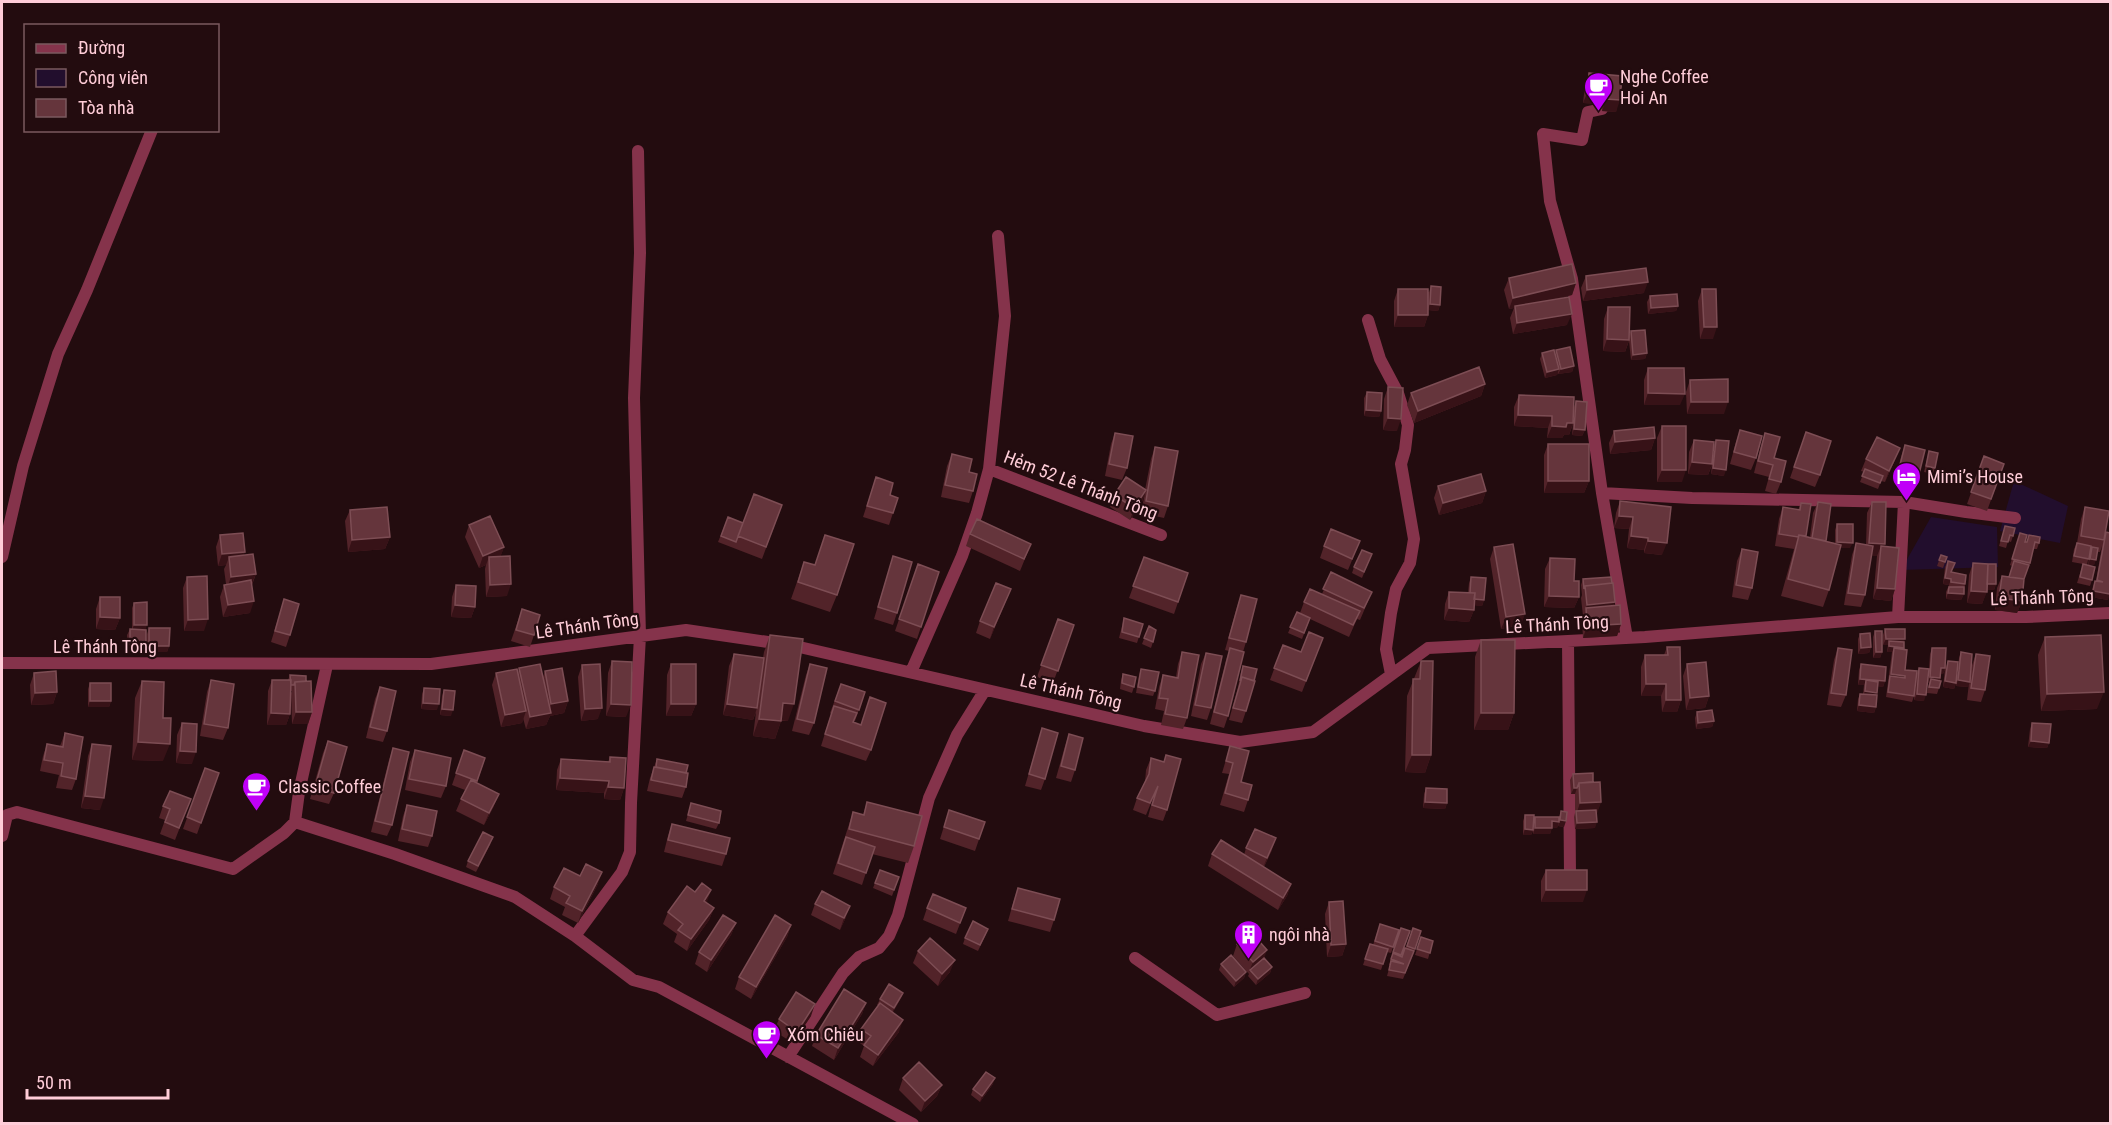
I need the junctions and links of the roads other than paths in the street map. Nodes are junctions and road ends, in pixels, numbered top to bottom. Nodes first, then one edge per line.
1 (1602, 109) dead end
2 (152, 132) edge
3 (638, 151) dead end
4 (998, 236) dead end
5 (1368, 320) dead end
6 (989, 469) junction
7 (1602, 493) junction
8 (1904, 502) junction
9 (2015, 518) dead end
10 (1161, 535) dead end
11 (2, 557) edge
12 (2110, 613) edge
13 (1898, 617) junction
14 (640, 636) junction
15 (1627, 638) junction
16 (1568, 641) junction
17 (2, 663) edge
18 (327, 665) junction
19 (910, 672) junction
20 (1391, 674) junction
21 (985, 690) junction
22 (295, 822) junction
23 (2, 836) edge
24 (1570, 874) edge
25 (576, 936) junction
26 (1135, 958) dead end
27 (1305, 993) dead end
28 (788, 1057) junction
29 (913, 1124) edge

1 - 7 street
2 - 11 street
3 - 14 street
4 - 6 street
5 - 20 street
6 - 10 street, Hẻm 52 Lê Thánh Tông
6 - 19 street
7 - 8 street
7 - 15 street
8 - 9 street
8 - 13 street
12 - 13 street, Lê Thánh Tông
13 - 15 street, Lê Thánh Tông
14 - 18 street, Lê Thánh Tông
14 - 19 street, Lê Thánh Tông
14 - 25 street
15 - 16 street, Lê Thánh Tông
16 - 20 street, Lê Thánh Tông
16 - 24 street
17 - 18 street, Lê Thánh Tông
18 - 22 street
19 - 21 street, Lê Thánh Tông
20 - 21 street, Lê Thánh Tông
21 - 28 street
22 - 23 street
22 - 25 street
25 - 28 street
26 - 27 street
28 - 29 street

